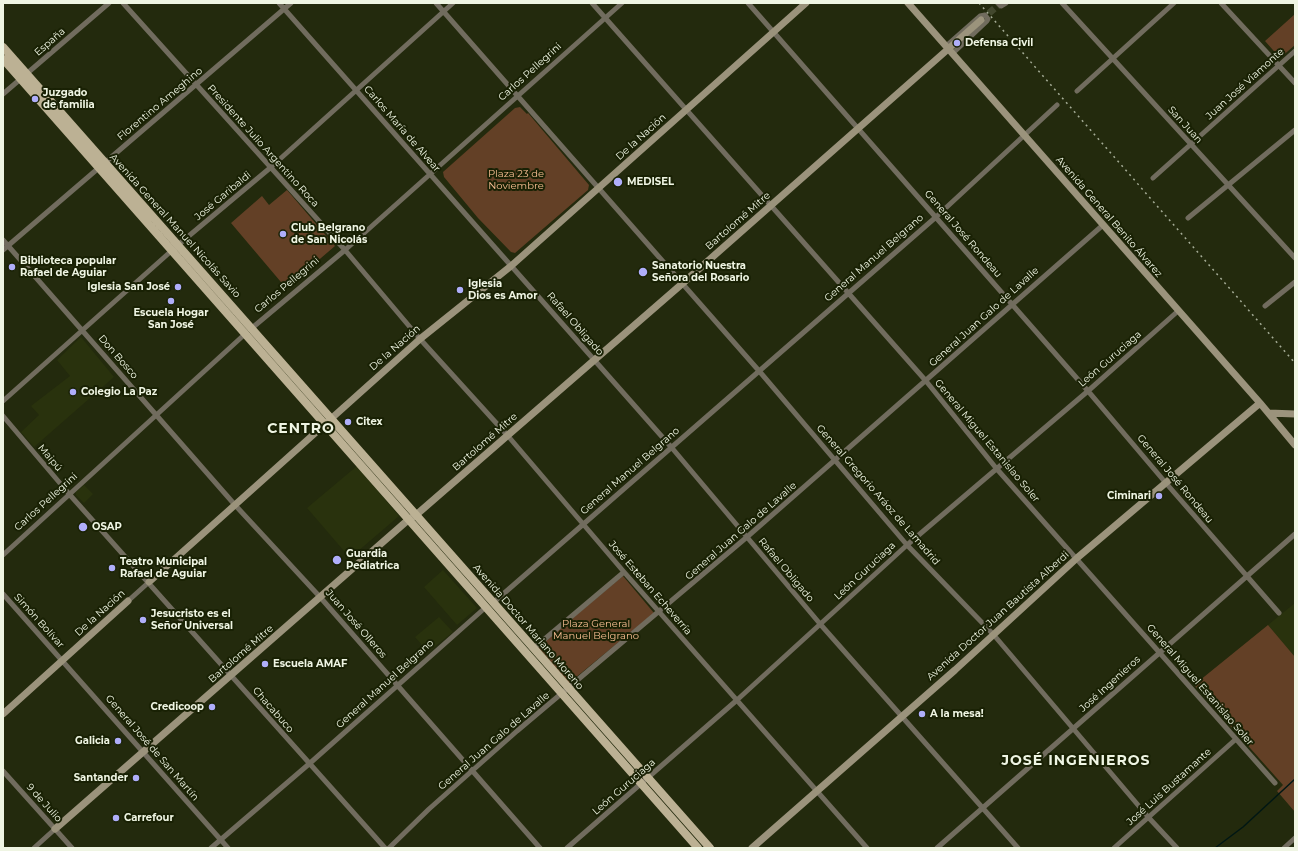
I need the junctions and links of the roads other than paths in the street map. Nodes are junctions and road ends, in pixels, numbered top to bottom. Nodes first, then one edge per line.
1 (109, 3) edge
2 (123, 3) edge
3 (279, 3) edge
4 (291, 3) edge
5 (436, 3) edge
6 (453, 3) edge
7 (592, 3) edge
8 (622, 3) edge
9 (748, 3) edge
10 (806, 3) edge
11 (908, 3) edge
12 (998, 3) edge
13 (1006, 3) edge
14 (1062, 3) edge
15 (1174, 3) edge
16 (1221, 3) edge
17 (284, 9) junction
18 (444, 11) junction
19 (606, 18) junction
20 (981, 20) tunnel mouth
21 (773, 32) junction
22 (3, 47) edge
23 (949, 50) junction
24 (1295, 51) edge
25 (3, 59) edge
26 (1113, 59) junction
27 (1279, 65) junction
28 (24, 76) junction
29 (1295, 83) edge
30 (197, 85) junction
31 (356, 90) junction
32 (1077, 90) dead end
33 (3, 94) edge
34 (518, 96) junction
35 (1057, 105) dead end
36 (686, 110) junction
37 (858, 129) junction
38 (1295, 130) edge
39 (1024, 135) junction
40 (1191, 145) junction
41 (101, 165) junction
42 (270, 168) junction
43 (429, 174) junction
44 (1153, 178) dead end
45 (1228, 185) junction
46 (599, 188) junction
47 (771, 206) junction
48 (936, 217) junction
49 (1188, 218) dead end
50 (1103, 225) junction
51 (3, 240) edge
52 (178, 245) junction
53 (8, 246) junction
54 (3, 250) edge
55 (345, 250) junction
56 (172, 251) junction
57 (1295, 258) edge
58 (511, 266) junction
59 (1295, 282) edge
60 (683, 283) junction
61 (848, 294) junction
62 (1012, 304) junction
63 (1265, 306) dead end
64 (1178, 311) junction
65 (252, 328) junction
66 (83, 331) junction
67 (245, 334) junction
68 (420, 339) junction
69 (594, 360) junction
70 (760, 372) junction
71 (926, 381) junction
72 (1088, 390) junction
73 (3, 401) edge
74 (1260, 403) junction
75 (1268, 413) junction
76 (156, 414) junction
77 (1295, 414) edge
78 (3, 416) edge
79 (332, 418) junction
80 (325, 424) junction
81 (508, 436) junction
82 (1294, 442) edge
83 (672, 448) junction
84 (836, 460) junction
85 (996, 468) junction
86 (1165, 482) junction
87 (70, 495) junction
88 (235, 505) junction
89 (416, 515) junction
90 (408, 520) junction
91 (584, 525) junction
92 (1295, 534) edge
93 (748, 537) junction
94 (907, 545) junction
95 (3, 554) edge
96 (1077, 558) junction
97 (624, 572) junction
98 (1246, 576) junction
99 (149, 582) junction
100 (3, 594) edge
101 (320, 597) junction
102 (128, 601) joint
103 (494, 602) junction
104 (486, 607) junction
105 (660, 612) junction
106 (1278, 613) dead end
107 (821, 625) junction
108 (993, 634) junction
109 (534, 648) junction
110 (1159, 652) junction
111 (62, 660) junction
112 (231, 676) junction
113 (398, 686) junction
114 (568, 688) junction
115 (562, 694) junction
116 (737, 700) junction
117 (3, 714) edge
118 (901, 716) junction
119 (1073, 729) junction
120 (1236, 739) junction
121 (143, 751) junction
122 (309, 764) junction
123 (473, 770) junction
124 (3, 771) edge
125 (646, 781) junction
126 (1275, 783) dead end
127 (816, 791) junction
128 (982, 808) junction
129 (1149, 818) junction
130 (55, 829) junction
131 (1295, 838) edge
132 (221, 840) junction
133 (34, 848) edge
134 (72, 848) edge
135 (211, 848) edge
136 (228, 848) edge
137 (385, 848) edge
138 (389, 848) edge
139 (540, 848) edge
140 (567, 848) edge
141 (698, 848) edge
142 (710, 848) edge
143 (752, 848) edge
144 (867, 848) edge
145 (937, 848) edge
146 (1018, 848) edge
147 (1114, 848) edge
148 (1177, 848) edge
149 (1284, 848) edge

1 - 28 street, España
2 - 30 street, Presidente Julio Argentino Roca
3 - 17 street, Carlos María de Alvear
4 - 17 street, Florentino Ameghino
5 - 18 street, General Gregorio Aráoz de Lamadrid
6 - 18 street, José Garibaldi
7 - 19 street, General Miguel Estanislao Soler
8 - 19 street, Carlos Pellegrini
9 - 21 street, General José Rondeau
10 - 21 street, De la Nación
11 - 23 street, Avenida General Benito Álvarez
12 - 13 street
14 - 26 street, San Juan
15 - 26 street
16 - 27 street
17 - 30 street, Florentino Ameghino
17 - 31 street, Carlos María de Alvear
18 - 31 street, José Garibaldi
18 - 34 street, General Gregorio Aráoz de Lamadrid
19 - 34 street, Carlos Pellegrini
19 - 36 street, General Miguel Estanislao Soler
20 - 23 street, Bartolomé Mitre
21 - 36 street, De la Nación
21 - 37 street, General José Rondeau
22 - 28 main road, Avenida General Manuel Nicolás Savio
23 - 23 street
23 - 37 street, Bartolomé Mitre
23 - 39 street, Avenida General Benito Álvarez
24 - 27 street, Juan José Viamonte
25 - 28 main road, Avenida General Manuel Nicolás Savio
26 - 32 street
26 - 40 street, San Juan
27 - 29 street
27 - 40 street, Juan José Viamonte
28 - 33 street, España
28 - 41 main road, Avenida General Manuel Nicolás Savio
30 - 41 street, Florentino Ameghino
30 - 42 street, Presidente Julio Argentino Roca
31 - 42 street, José Garibaldi
31 - 43 street, Carlos María de Alvear
34 - 43 street, Carlos Pellegrini
34 - 46 street, General Gregorio Aráoz de Lamadrid
35 - 39 street, General Manuel Belgrano
36 - 46 street, De la Nación
36 - 47 street, General Miguel Estanislao Soler
37 - 47 street, Bartolomé Mitre
37 - 48 street, General José Rondeau
38 - 45 street
39 - 48 street, General Manuel Belgrano
39 - 50 street, Avenida General Benito Álvarez
40 - 44 street, Juan José Viamonte
40 - 45 street, San Juan
41 - 52 main road, Avenida General Manuel Nicolás Savio
41 - 53 street, Florentino Ameghino
41 - 56 main road, Avenida General Manuel Nicolás Savio
42 - 52 street, José Garibaldi
42 - 55 street, Presidente Julio Argentino Roca
43 - 55 street, Carlos Pellegrini
43 - 58 street, Carlos María de Alvear
45 - 49 street
45 - 57 street, San Juan
46 - 58 street, De la Nación
46 - 60 street, General Gregorio Aráoz de Lamadrid
47 - 60 street, Bartolomé Mitre
47 - 61 street, General Miguel Estanislao Soler
48 - 61 street, General Manuel Belgrano
48 - 62 street, General José Rondeau
50 - 62 street, General Juan Galo de Lavalle
50 - 64 street, Avenida General Benito Álvarez
51 - 53 street, Don Bosco
52 - 56 street, José Garibaldi
52 - 65 main road, Avenida General Manuel Nicolás Savio
53 - 54 street, Florentino Ameghino
53 - 66 street, Don Bosco
55 - 65 street, Carlos Pellegrini
55 - 68 street, Presidente Julio Argentino Roca
56 - 66 street, José Garibaldi
56 - 67 main road, Avenida General Manuel Nicolás Savio
58 - 68 street, De la Nación
58 - 69 street, Rafael Obligado
59 - 63 street
60 - 69 street, Bartolomé Mitre
60 - 70 street, General Gregorio Aráoz de Lamadrid
61 - 70 street, General Manuel Belgrano
61 - 71 street, General Miguel Estanislao Soler
62 - 71 street, General Juan Galo de Lavalle
62 - 72 street, General José Rondeau
64 - 72 street, León Guruciaga
64 - 74 street, Avenida General Benito Álvarez
65 - 67 street, Carlos Pellegrini
65 - 79 main road, Avenida General Manuel Nicolás Savio
66 - 73 street, José Garibaldi
66 - 76 street, Don Bosco
67 - 76 street, Carlos Pellegrini
67 - 80 main road, Avenida General Manuel Nicolás Savio
68 - 79 street, De la Nación
68 - 81 street, José Esteban Echeverría
69 - 81 street, Bartolomé Mitre
69 - 83 street, Rafael Obligado
70 - 83 street, General Manuel Belgrano
70 - 84 street, General Gregorio Aráoz de Lamadrid
71 - 84 street, General Juan Galo de Lavalle
71 - 85 street, General Miguel Estanislao Soler
72 - 85 street, León Guruciaga
72 - 86 street, General José Rondeau
74 - 75 street, Avenida General Benito Álvarez
74 - 86 street, Avenida Doctor Juan Bautista Alberdi
75 - 77 street
75 - 82 street, Avenida General Benito Álvarez
76 - 87 street, Carlos Pellegrini
76 - 88 street, Don Bosco
78 - 87 street, Maipú
79 - 80 street, De la Nación
79 - 89 main road, Avenida Doctor Mariano Moreno
80 - 88 street, De la Nación
80 - 90 main road, Avenida Doctor Mariano Moreno
81 - 89 street, Bartolomé Mitre
81 - 91 street, José Esteban Echeverría
83 - 91 street, General Manuel Belgrano
83 - 93 street, Rafael Obligado
84 - 93 street, General Juan Galo de Lavalle
84 - 94 street, General Gregorio Aráoz de Lamadrid
85 - 94 street, León Guruciaga
85 - 96 street, General Miguel Estanislao Soler
86 - 96 street, Avenida Doctor Juan Bautista Alberdi
86 - 98 street, General José Rondeau
87 - 95 street, Carlos Pellegrini
87 - 99 street, Maipú
88 - 99 street, De la Nación
88 - 101 street, Juan José Olleros
89 - 90 street, Bartolomé Mitre
89 - 103 main road, Avenida Doctor Mariano Moreno
90 - 101 street, Bartolomé Mitre
90 - 104 main road, Avenida Doctor Mariano Moreno
91 - 97 street, José Esteban Echeverría
91 - 103 street, General Manuel Belgrano
92 - 98 street, José Ingenieros
93 - 105 street, General Juan Galo de Lavalle
93 - 107 street, Rafael Obligado
94 - 107 street, León Guruciaga
94 - 108 street, General Gregorio Aráoz de Lamadrid
96 - 108 street, Avenida Doctor Juan Bautista Alberdi
96 - 110 street, General Miguel Estanislao Soler
97 - 105 street, José Esteban Echeverría
97 - 109 street
98 - 106 street, General José Rondeau
98 - 110 street, José Ingenieros
99 - 102 street, De la Nación
99 - 112 street, Chacabuco
100 - 111 street, Simón Bolívar
101 - 112 street, Bartolomé Mitre
101 - 113 street, Juan José Olleros
102 - 111 street, De la Nación
103 - 104 street, General Manuel Belgrano
103 - 109 main road, Avenida Doctor Mariano Moreno
104 - 113 street, General Manuel Belgrano
104 - 115 main road, Avenida Doctor Mariano Moreno
105 - 114 street, General Juan Galo de Lavalle
105 - 116 street, José Esteban Echeverría
107 - 116 street, León Guruciaga
107 - 118 street, Rafael Obligado
108 - 118 street, Avenida Doctor Juan Bautista Alberdi
108 - 119 street, General Gregorio Aráoz de Lamadrid
109 - 114 main road, Avenida Doctor Mariano Moreno
110 - 119 street, José Ingenieros
110 - 120 street, General Miguel Estanislao Soler
111 - 117 street, De la Nación
111 - 121 street, General José de San Martín
112 - 121 street, Bartolomé Mitre
112 - 122 street, Chacabuco
113 - 122 street, General Manuel Belgrano
113 - 123 street, Juan José Olleros
114 - 115 street, General Juan Galo de Lavalle
114 - 125 main road, Avenida Doctor Mariano Moreno
115 - 123 street, General Juan Galo de Lavalle
115 - 125 main road, Avenida Doctor Mariano Moreno
116 - 125 street, León Guruciaga
116 - 127 street, José Esteban Echeverría
118 - 127 street, Avenida Doctor Juan Bautista Alberdi
118 - 128 street, Rafael Obligado
119 - 128 street, José Ingenieros
119 - 129 street, General Gregorio Aráoz de Lamadrid
120 - 126 street, General Miguel Estanislao Soler
120 - 129 street, José Luis Bustamante
121 - 130 street, Bartolomé Mitre
121 - 132 street, General José de San Martín
122 - 132 street, General Manuel Belgrano
122 - 137 street, Chacabuco
123 - 138 street, General Juan Galo de Lavalle
123 - 139 street, Juan José Olleros
124 - 130 street, 9 de Julio
125 - 140 street, León Guruciaga
125 - 141 main road, Avenida Doctor Mariano Moreno
125 - 142 main road, Avenida Doctor Mariano Moreno
127 - 143 street, Avenida Doctor Juan Bautista Alberdi
127 - 144 street, José Esteban Echeverría
128 - 145 street, José Ingenieros
128 - 146 street, Rafael Obligado
129 - 147 street, José Luis Bustamante
129 - 148 street, General Gregorio Aráoz de Lamadrid
130 - 133 street, Bartolomé Mitre
130 - 134 street, 9 de Julio
131 - 149 street
132 - 135 street, General Manuel Belgrano
132 - 136 street, General José de San Martín

